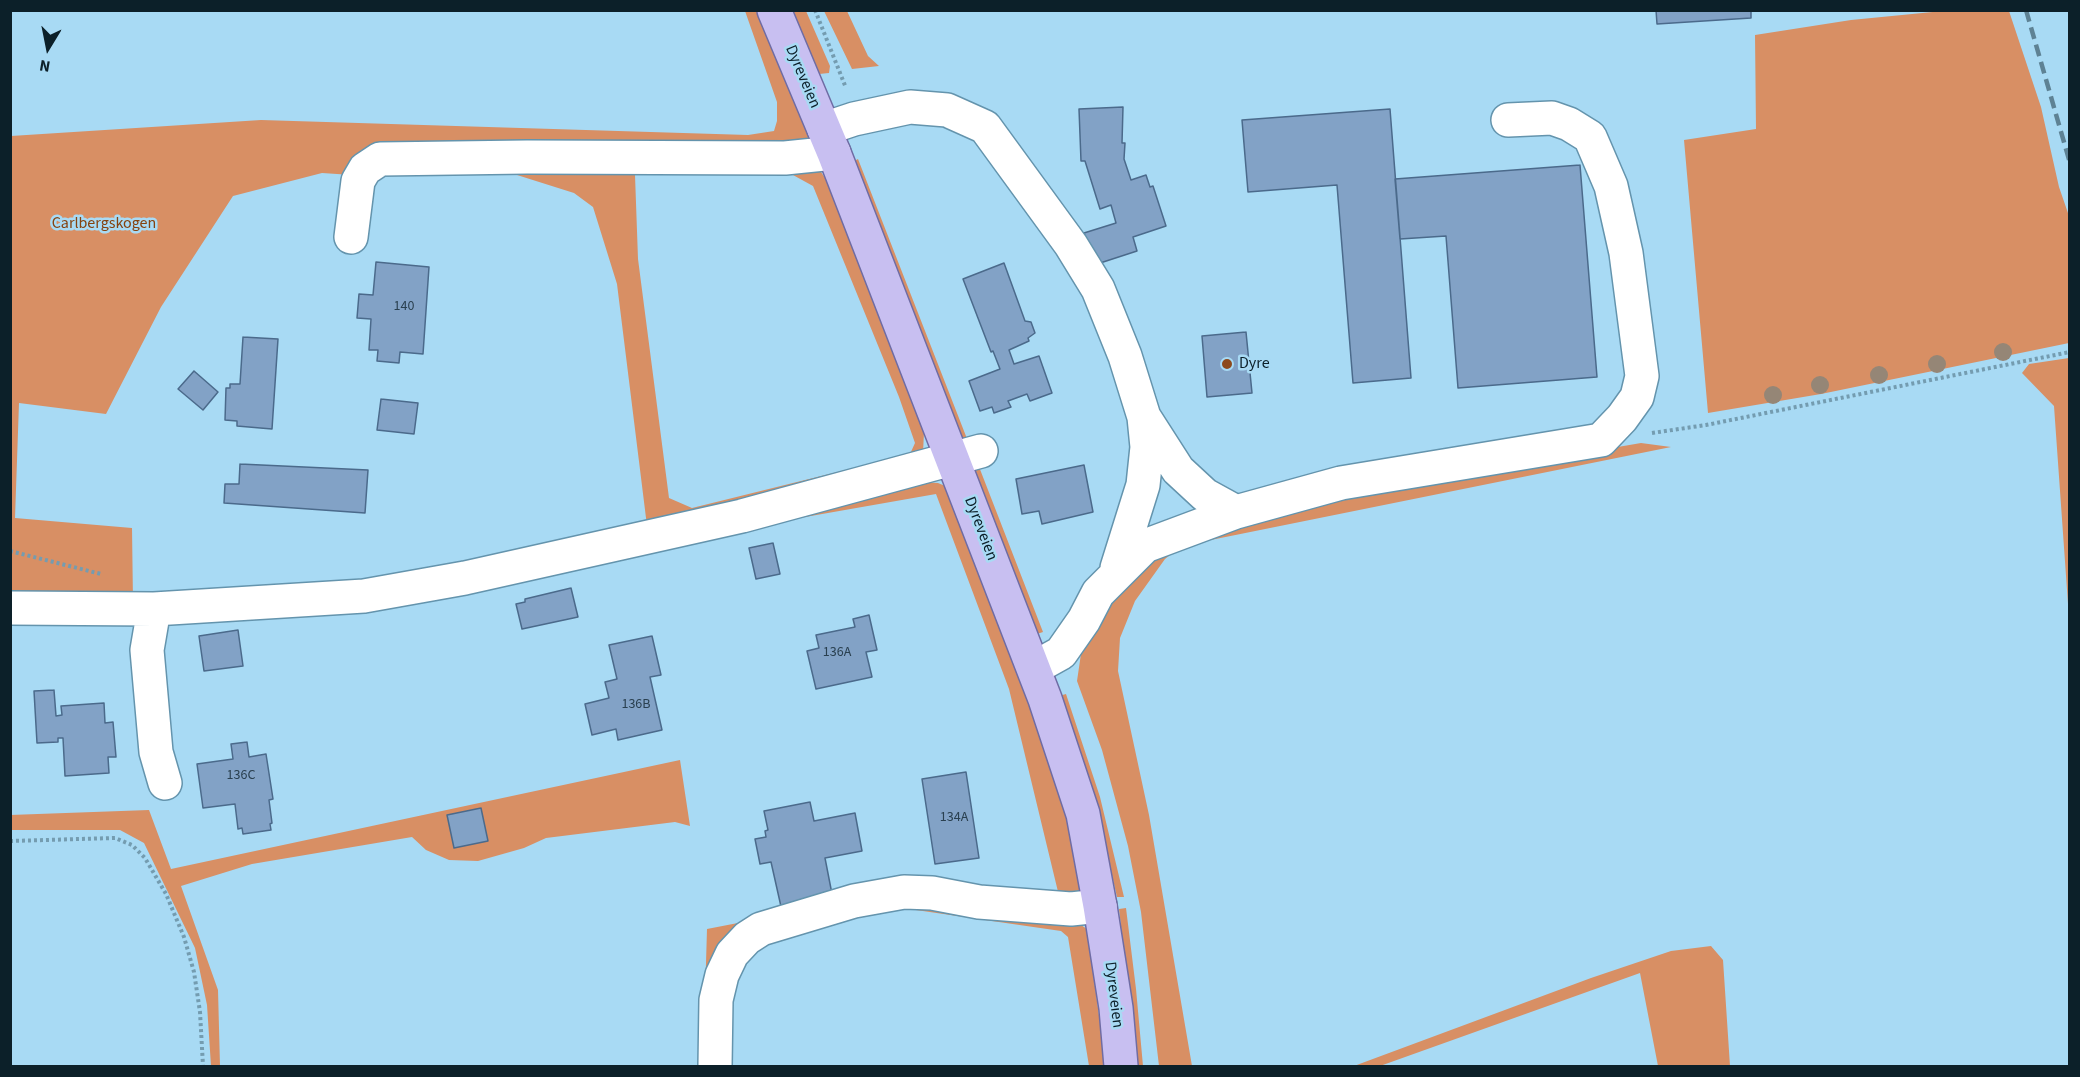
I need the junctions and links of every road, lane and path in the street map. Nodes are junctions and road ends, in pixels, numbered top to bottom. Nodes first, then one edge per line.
1 (774, 10) edge
2 (1508, 120) dead end
3 (829, 141) junction
4 (351, 237) dead end
5 (2070, 352) edge
6 (1144, 417) junction
7 (1601, 440) junction
8 (967, 455) junction
9 (1236, 512) junction
10 (1115, 572) junction
11 (10, 608) edge
12 (154, 609) junction
13 (1034, 668) junction
14 (165, 783) dead end
15 (10, 841) edge
16 (1101, 906) junction
17 (203, 1066) edge
18 (715, 1066) edge
19 (1121, 1066) edge

1 - 3 main road, Dyreveien
2 - 7 lane
3 - 4 lane
3 - 6 lane
3 - 8 main road, Dyreveien
5 - 7 path
6 - 9 lane
6 - 10 lane
7 - 9 lane
8 - 12 lane
8 - 13 main road, Dyreveien
9 - 10 lane
10 - 13 lane
11 - 12 lane
12 - 14 lane
13 - 16 main road, Dyreveien
15 - 17 path
16 - 18 lane
16 - 19 main road, Dyreveien

